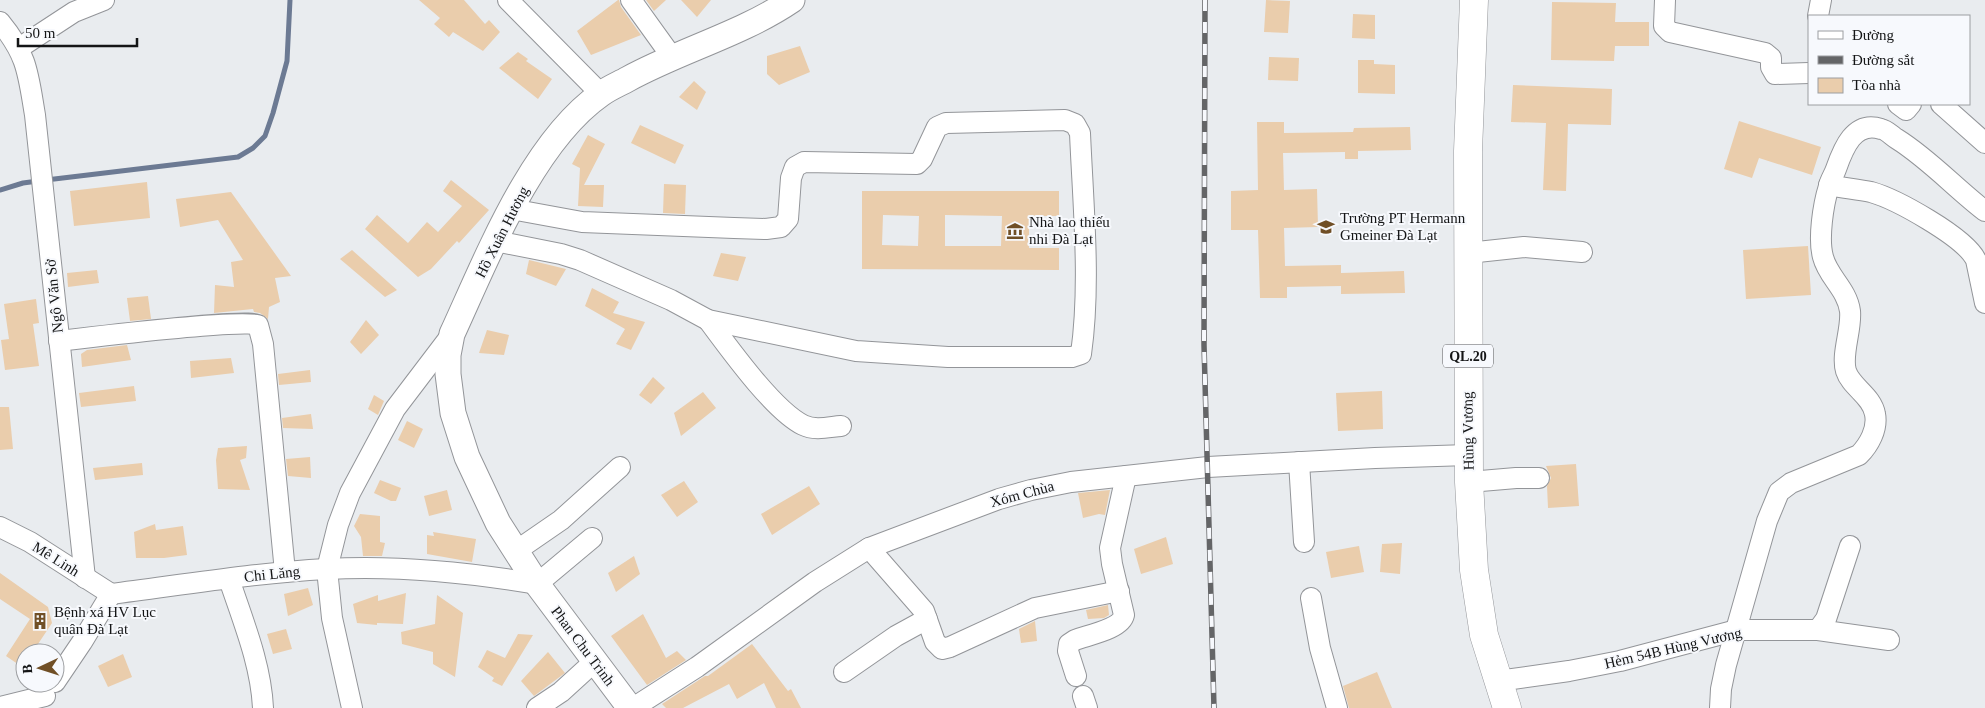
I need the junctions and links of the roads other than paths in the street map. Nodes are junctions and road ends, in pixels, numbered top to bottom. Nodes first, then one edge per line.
1 (104, 0) edge
2 (508, 0) edge
3 (631, 0) edge
4 (792, 0) edge
5 (1474, 0) edge
6 (1665, 0) edge
7 (1821, 0) edge
8 (1818, 15) edge
9 (0, 22) edge
10 (19, 48) junction
11 (672, 57) junction
12 (1808, 72) edge
13 (601, 94) junction
14 (1899, 105) edge
15 (1910, 105) edge
16 (1942, 105) edge
17 (1985, 143) edge
18 (1829, 185) junction
19 (511, 208) junction
20 (1985, 210) edge
21 (495, 241) junction
22 (1582, 252) dead end
23 (1468, 254) junction
24 (1985, 303) edge
25 (708, 320) junction
26 (452, 334) junction
27 (59, 341) junction
28 (841, 426) dead end
29 (1300, 462) junction
30 (620, 467) dead end
31 (1468, 469) junction
32 (1126, 476) junction
33 (1539, 478) dead end
34 (0, 527) edge
35 (592, 538) dead end
36 (1304, 542) dead end
37 (1850, 546) dead end
38 (869, 548) junction
39 (516, 551) junction
40 (327, 569) junction
41 (285, 572) junction
42 (85, 578) junction
43 (228, 579) junction
44 (537, 584) junction
45 (1119, 591) junction
46 (111, 594) junction
47 (1311, 598) dead end
48 (927, 618) junction
49 (1737, 630) junction
50 (1818, 630) junction
51 (1888, 640) dead end
52 (595, 662) junction
53 (65, 667) edge
54 (844, 672) dead end
55 (1076, 676) dead end
56 (1498, 681) junction
57 (45, 693) edge
58 (0, 707) edge
59 (263, 708) edge
60 (352, 708) edge
61 (537, 708) edge
62 (632, 708) edge
63 (1336, 708) edge
64 (1507, 708) edge
65 (1720, 708) edge

1 - 10 street
2 - 13 street
3 - 11 street
4 - 11 main road, Hồ Xuân Hương
5 - 23 highway, Hùng Vương / QL.20
6 - 12 street
7 - 8 street
9 - 10 street, Ngô Văn Sở
10 - 27 street, Ngô Văn Sở
11 - 13 main road, Hồ Xuân Hương
13 - 19 main road, Hồ Xuân Hương
14 - 15 street
16 - 17 street
18 - 20 street
18 - 24 street
18 - 49 street
19 - 21 main road, Hồ Xuân Hương
19 - 25 street
21 - 25 street
21 - 26 main road, Hồ Xuân Hương
22 - 23 street
23 - 31 highway, Hùng Vương / QL.20
25 - 28 street
26 - 39 main road, Hồ Xuân Hương
26 - 40 street
27 - 41 street
27 - 42 street, Ngô Văn Sở
29 - 31 street, Xóm Chùa
29 - 32 street, Xóm Chùa
29 - 36 street
30 - 39 street
31 - 33 street, Xóm Chùa
31 - 56 highway, Hùng Vương / QL.20
32 - 38 street, Xóm Chùa
32 - 45 street
34 - 42 street, Mê Linh
35 - 44 street
37 - 50 street
38 - 48 street
38 - 62 street, Xóm Chùa
39 - 44 main road, Hồ Xuân Hương
40 - 41 street, Chi Lăng
40 - 44 street, Chi Lăng
40 - 60 street
41 - 43 street, Chi Lăng
42 - 46 street, Mê Linh
43 - 46 street, Chi Lăng
43 - 59 street
44 - 52 main road, Phan Chu Trinh
45 - 48 street
45 - 55 street
46 - 53 street
47 - 63 street
48 - 54 street
49 - 50 street, Hẻm 54B Hùng Vương
49 - 56 street, Hẻm 54B Hùng Vương
49 - 65 street
50 - 51 street, Hẻm 54B Hùng Vương
52 - 61 street
52 - 62 main road, Phan Chu Trinh
56 - 64 highway, Hùng Vương / QL.20
57 - 58 street

